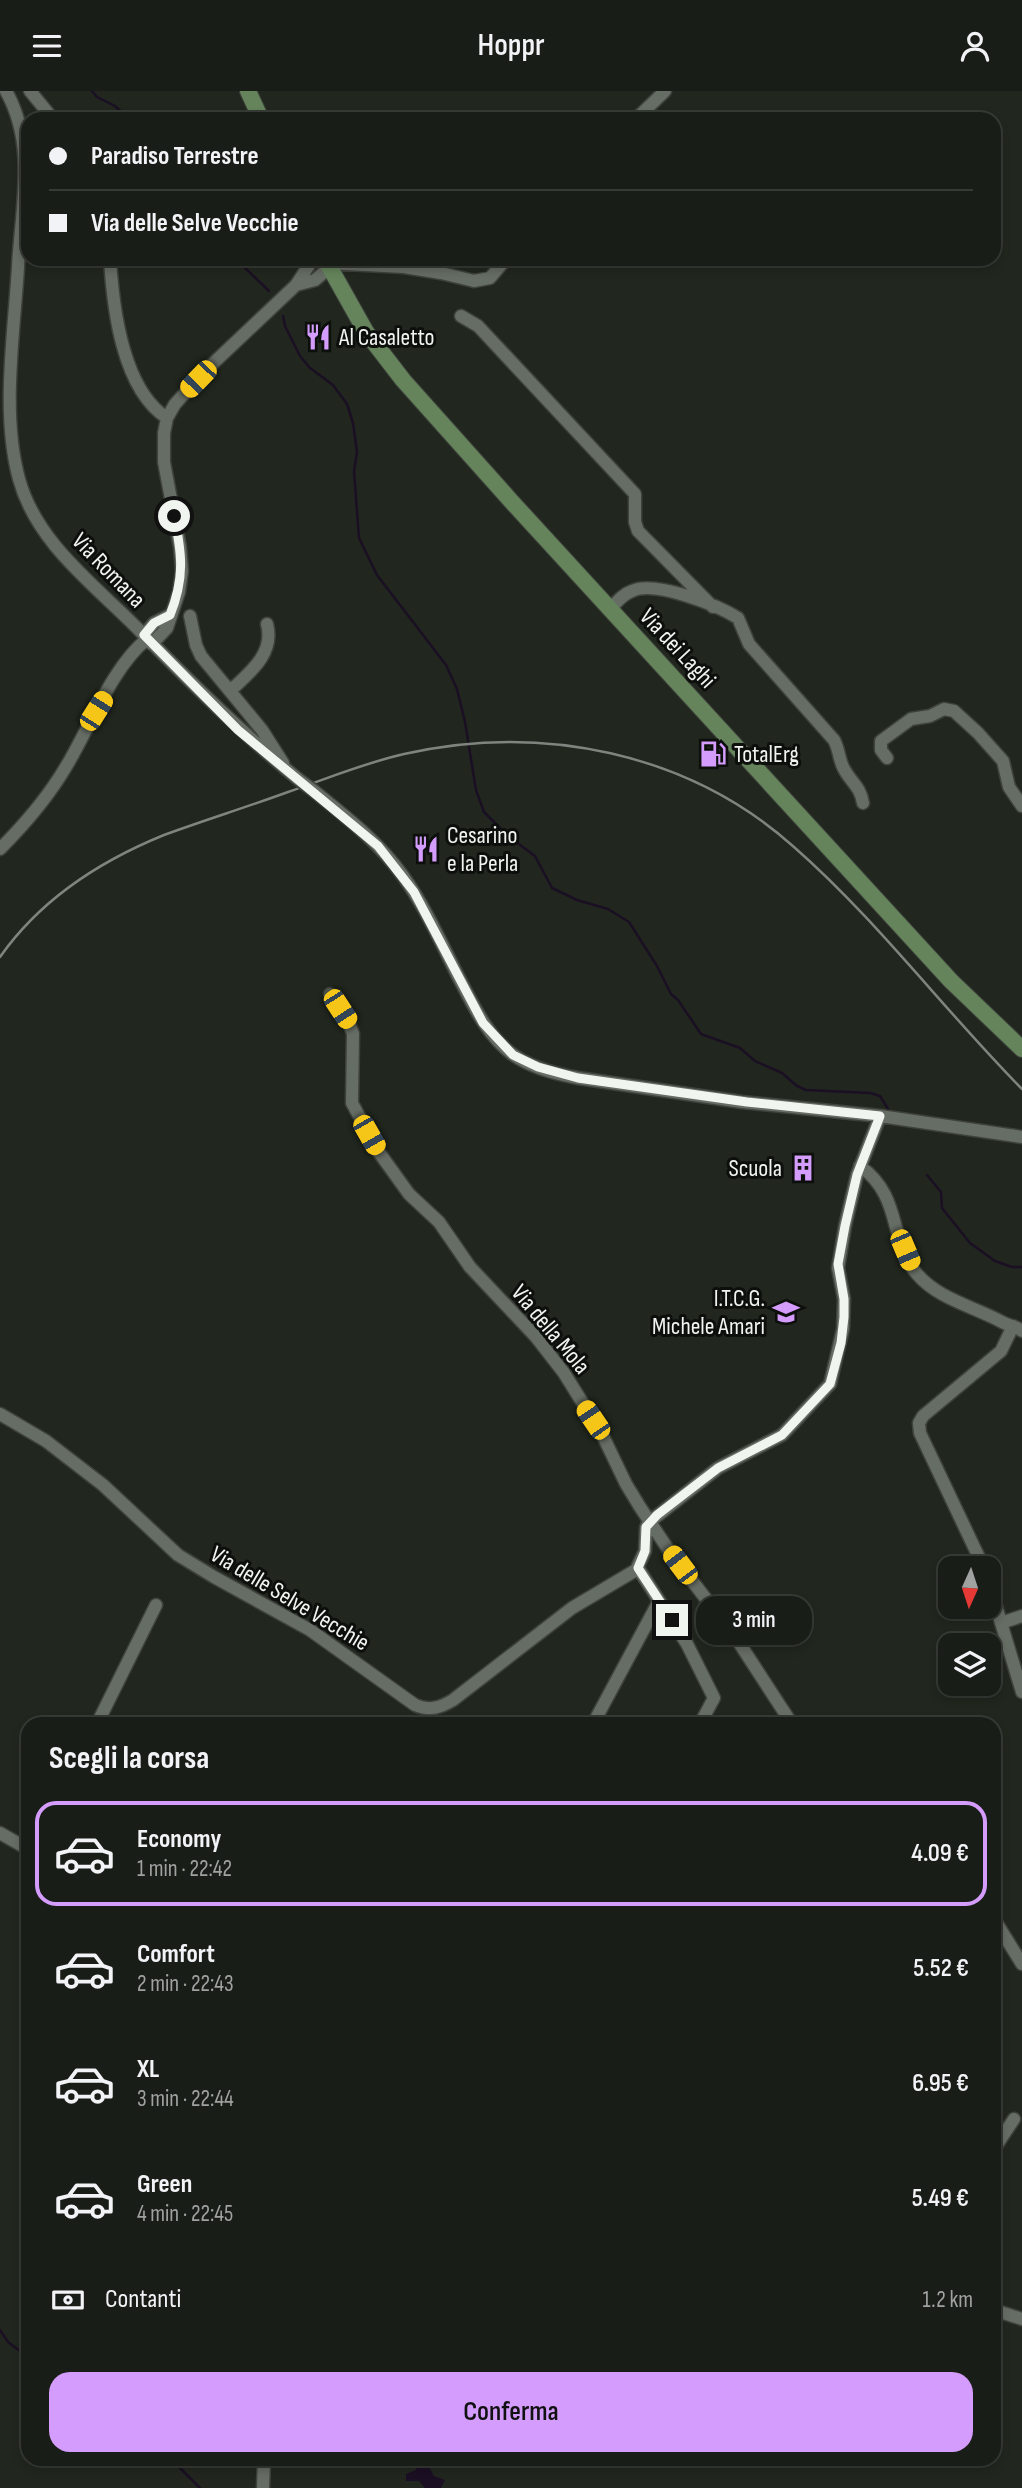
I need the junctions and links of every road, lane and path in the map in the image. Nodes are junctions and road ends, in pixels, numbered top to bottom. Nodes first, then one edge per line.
1 (6, 91) edge
2 (30, 91) edge
3 (248, 91) edge
4 (665, 91) edge
5 (47, 112) edge
6 (258, 112) edge
7 (643, 112) edge
8 (21, 131) edge
9 (21, 229) edge
10 (111, 266) edge
11 (317, 266) edge
12 (320, 266) edge
13 (324, 266) edge
14 (387, 266) edge
15 (500, 266) edge
16 (315, 279) junction
17 (338, 283) junction
18 (296, 285) junction
19 (461, 316) dead end
20 (167, 418) junction
21 (713, 607) junction
22 (610, 609) junction
23 (190, 616) dead end
24 (267, 624) dead end
25 (148, 639) junction
26 (230, 691) junction
27 (887, 758) dead end
28 (286, 770) junction
29 (863, 803) dead end
30 (1022, 806) edge
31 (0, 849) edge
32 (330, 994) dead end
33 (1022, 1049) edge
34 (880, 1116) junction
35 (1022, 1137) edge
36 (860, 1166) junction
37 (1018, 1328) edge
38 (0, 1414) edge
39 (650, 1522) junction
40 (980, 1556) edge
41 (638, 1568) junction
42 (659, 1601) junction
43 (156, 1605) dead end
44 (1022, 1616) edge
45 (1000, 1619) edge
46 (1001, 1623) junction
47 (1022, 1692) edge
48 (100, 1717) edge
49 (597, 1717) edge
50 (704, 1717) edge
51 (787, 1717) edge
52 (0, 1833) edge
53 (21, 1845) edge
54 (1001, 1930) edge
55 (1022, 1964) edge
56 (1014, 2119) dead end
57 (1001, 2136) edge
58 (1001, 2312) edge
59 (1022, 2319) edge
60 (264, 2466) edge
61 (263, 2488) edge

1 - 8 street, Via Romana
2 - 5 street
3 - 6 main road
4 - 7 street
9 - 25 street, Via Romana
10 - 20 street
11 - 18 street
12 - 16 street
13 - 17 main road, Via dei Laghi
14 - 15 street
16 - 17 street
16 - 18 street
17 - 22 main road, Via dei Laghi
18 - 20 street
19 - 21 street
20 - 25 street
21 - 22 street
21 - 29 street
22 - 33 main road, Via dei Laghi
23 - 26 street
24 - 26 street
25 - 28 street, Via Romana
25 - 31 street
26 - 28 street
27 - 30 street
28 - 34 street, Via Romana, bridge
32 - 39 street, Via della Mola
34 - 35 street, Via Romana
34 - 36 street
36 - 37 street
36 - 39 street
37 - 40 street
38 - 41 street, Via delle Selve Vecchie
39 - 41 street
39 - 51 street, Via della Mola
41 - 42 street
42 - 49 street
42 - 50 street
43 - 48 street
44 - 46 street
45 - 46 street
46 - 47 street
52 - 53 street
54 - 55 street
56 - 57 street
58 - 59 street
60 - 61 street

